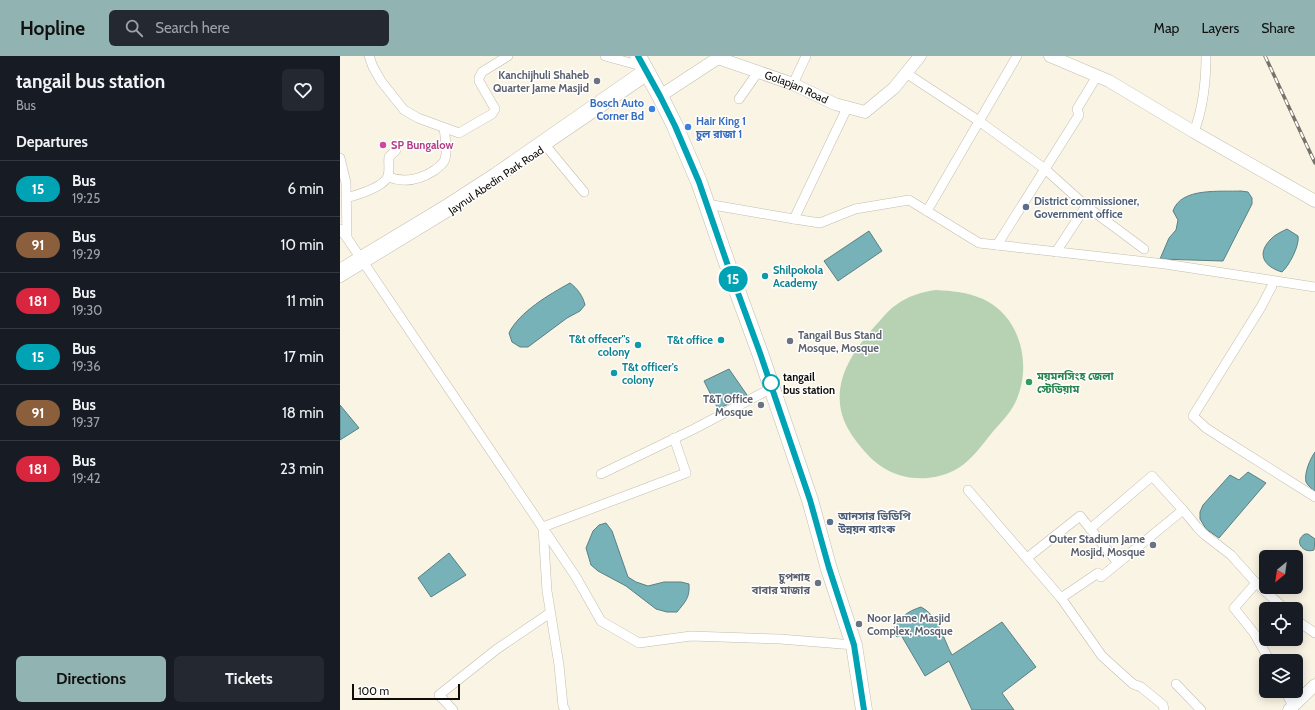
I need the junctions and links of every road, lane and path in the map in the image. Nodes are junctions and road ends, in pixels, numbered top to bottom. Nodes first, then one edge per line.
1 (369, 56) edge
2 (508, 56) edge
3 (605, 56) edge
4 (806, 56) edge
5 (920, 56) edge
6 (1017, 56) edge
7 (1206, 56) edge
8 (1055, 57) edge
9 (644, 67) edge
10 (758, 72) junction
11 (906, 73) junction
12 (1097, 76) junction
13 (793, 84) junction
14 (660, 96) junction
15 (739, 99) dead end
16 (847, 108) junction
17 (592, 110) junction
18 (979, 121) junction
19 (444, 128) junction
20 (1194, 132) junction
21 (546, 146) junction
22 (396, 150) dead end
23 (340, 158) edge
24 (1045, 169) junction
25 (388, 177) junction
26 (584, 192) dead end
27 (346, 198) junction
28 (1315, 201) edge
29 (707, 204) junction
30 (1086, 206) junction
31 (927, 211) junction
32 (794, 219) junction
33 (340, 230) edge
34 (347, 238) junction
35 (997, 245) junction
36 (1144, 249) dead end
37 (1056, 252) junction
38 (361, 259) junction
39 (340, 268) edge
40 (340, 278) edge
41 (1272, 286) dead end
42 (1315, 287) edge
43 (772, 388) junction
44 (674, 438) junction
45 (601, 474) dead end
46 (968, 490) dead end
47 (1315, 497) edge
48 (1183, 510) junction
49 (543, 527) junction
50 (1090, 529) junction
51 (1027, 558) junction
52 (1118, 563) junction
53 (1256, 583) junction
54 (1061, 598) junction
55 (1277, 602) edge
56 (550, 613) junction
57 (1303, 625) edge
58 (1315, 633) edge
59 (854, 645) junction
60 (1266, 654) edge
61 (1176, 684) dead end
62 (1315, 685) edge
63 (1287, 698) edge
64 (1291, 708) edge
65 (453, 710) edge
66 (565, 710) edge
67 (864, 710) edge
68 (1164, 710) edge
69 (1202, 710) edge

1 - 19 street
2 - 19 street
3 - 9 street
4 - 13 street
5 - 11 street, Golapjan Road
6 - 18 street
7 - 20 street
8 - 12 street
9 - 14 highway
9 - 17 street, Jaynul Abedin Park Road
10 - 13 street, Golapjan Road
10 - 14 street, Golapjan Road
10 - 15 street
11 - 16 street, Golapjan Road
11 - 18 street
12 - 20 street
12 - 24 street
13 - 16 street, Golapjan Road
14 - 29 highway
16 - 32 street
17 - 21 street, Jaynul Abedin Park Road
17 - 38 street, Jaynul Abedin Park Road
18 - 24 street
18 - 31 street
19 - 25 street
20 - 28 street
21 - 26 street
21 - 38 street, Jaynul Abedin Park Road
22 - 25 street
23 - 27 street
24 - 30 street
24 - 35 street
25 - 27 street
27 - 34 street
29 - 32 street
29 - 43 highway
30 - 36 street
30 - 37 street
31 - 32 street
31 - 35 street
33 - 34 street
34 - 38 street
35 - 37 street
37 - 42 street
38 - 39 street, Jaynul Abedin Park Road
38 - 40 street, Jaynul Abedin Park Road
38 - 49 street
41 - 47 street
43 - 44 street
43 - 59 highway
44 - 45 street
44 - 49 street
46 - 51 street
48 - 50 street
48 - 52 street
48 - 53 street
49 - 56 street
49 - 59 street
50 - 51 street
50 - 52 street
51 - 54 street
52 - 54 street
53 - 55 street
53 - 60 street
54 - 68 street
56 - 65 street
56 - 66 street
57 - 58 street
59 - 67 highway
61 - 69 street
62 - 64 street
63 - 64 street

